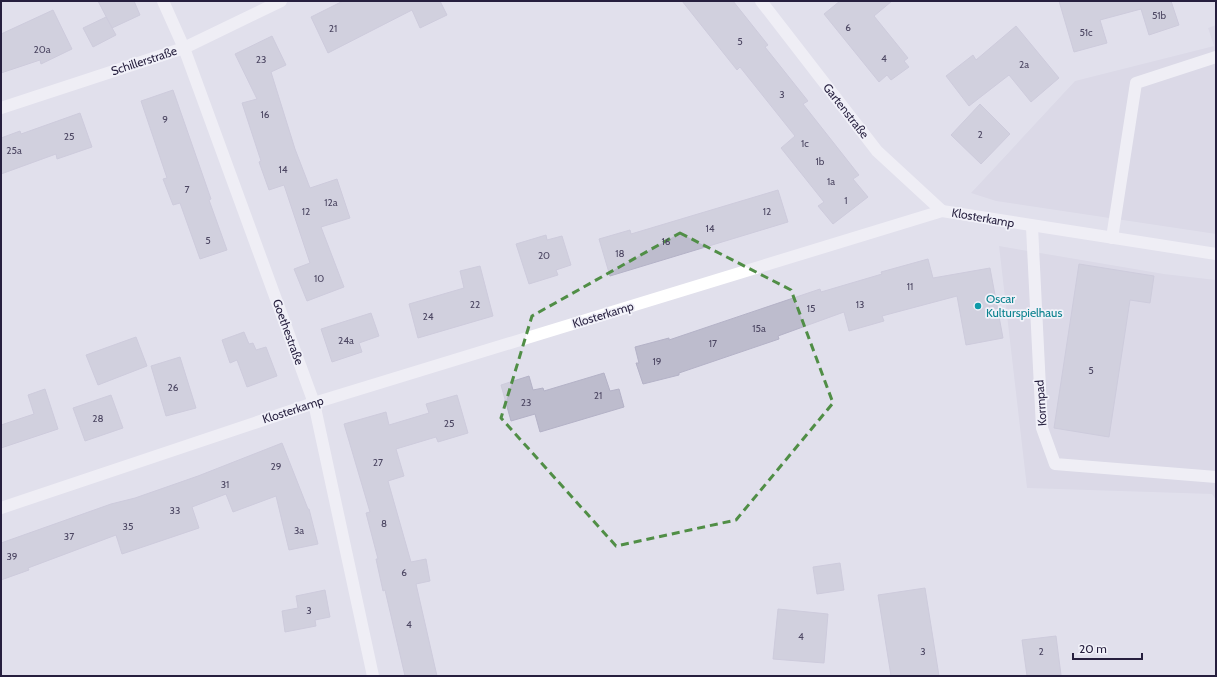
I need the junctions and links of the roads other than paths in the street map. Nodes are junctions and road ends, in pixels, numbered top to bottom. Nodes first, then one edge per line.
1 (163, 1) edge
2 (281, 1) edge
3 (761, 1) edge
4 (184, 48) junction
5 (1216, 57) edge
6 (1, 108) edge
7 (942, 211) junction
8 (1032, 227) junction
9 (1112, 238) junction
10 (1216, 254) edge
11 (314, 403) junction
12 (1216, 477) edge
13 (1, 508) edge
14 (373, 676) edge

1 - 4 street, Goethestraße
2 - 4 street, Schillerstraße
3 - 7 street, Gartenstraße
4 - 6 street, Schillerstraße
4 - 11 street, Goethestraße
5 - 9 street
7 - 8 street, Klosterkamp
7 - 11 street, Klosterkamp
8 - 9 street, Klosterkamp
8 - 12 street, Korrnpad
9 - 10 street, Klosterkamp
11 - 13 street, Klosterkamp
11 - 14 street, Goethestraße

